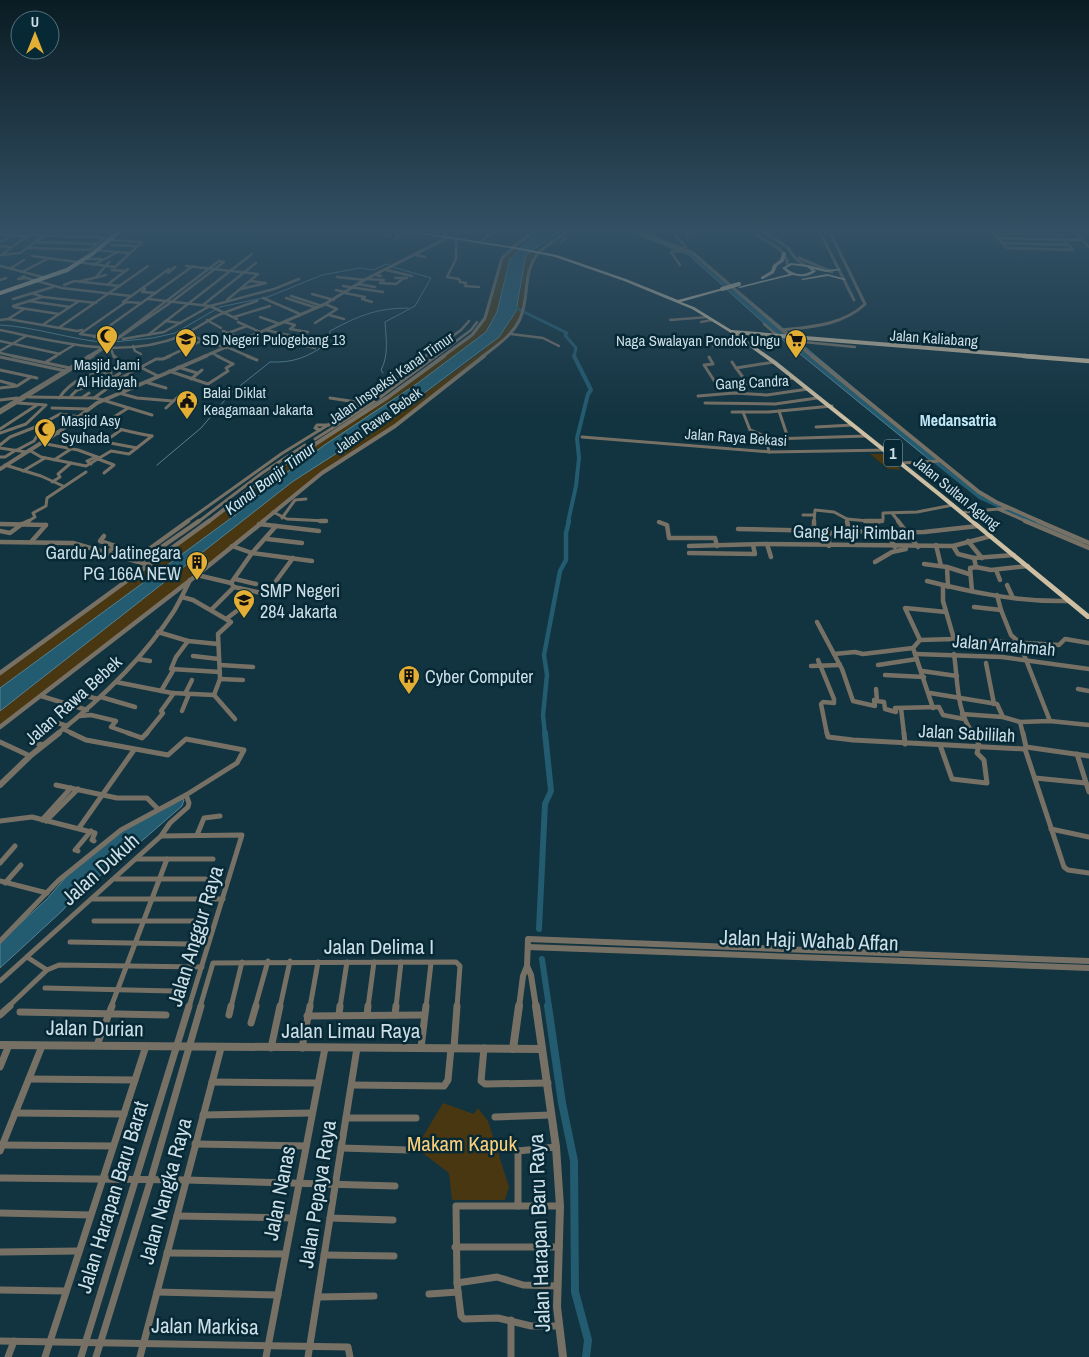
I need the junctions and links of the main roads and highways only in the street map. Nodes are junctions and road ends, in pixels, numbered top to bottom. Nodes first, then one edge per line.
1 (656, 291) edge
2 (720, 291) edge
3 (685, 302) junction
4 (735, 333) junction
5 (1089, 361) edge
6 (786, 370) junction
7 (793, 377) junction
8 (831, 406) junction
9 (887, 451) junction
10 (954, 504) junction
11 (995, 538) junction
12 (1089, 615) edge

1 - 3 highway, Jalan Sultan Agung / 1
2 - 3 highway, bridge
3 - 4 highway, Jalan Sultan Agung / 1
3 - 4 highway, Jalan Sultan Agung / 1
4 - 5 main road, Jalan Kaliabang
4 - 6 highway, Jalan Sultan Agung / 1
4 - 6 highway, Jalan Sultan Agung / 1
6 - 7 highway, Jalan Sultan Agung / 1
7 - 8 highway, Jalan Sultan Agung / 1
7 - 8 highway, Jalan Sultan Agung / 1
8 - 9 highway, Jalan Sultan Agung / 1
8 - 9 highway, Jalan Sultan Agung / 1
9 - 10 highway, Jalan Sultan Agung / 1
10 - 11 highway, Jalan Sultan Agung / 1
10 - 11 highway, Jalan Sultan Agung / 1
11 - 12 highway, Jalan Sultan Agung / 1
11 - 12 highway, Jalan Sultan Agung / 1

